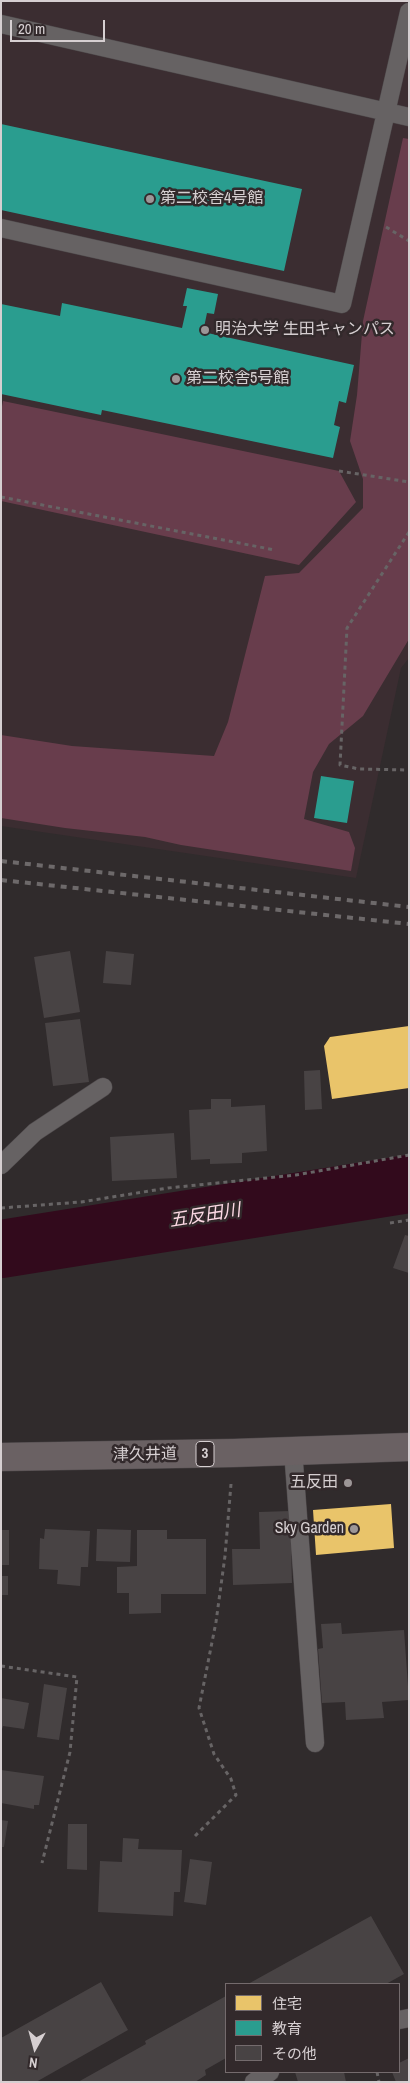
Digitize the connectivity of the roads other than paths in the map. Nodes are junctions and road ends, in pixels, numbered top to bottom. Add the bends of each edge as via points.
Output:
1 (409, 12) edge
2 (1, 24) edge
3 (388, 111) junction
4 (409, 117) edge
5 (1, 228) edge
6 (103, 1087) dead end
7 (1, 1165) edge
8 (409, 1447) edge
9 (293, 1450) junction
10 (1, 1457) edge
11 (315, 1743) dead end
12 (268, 2073) edge
13 (254, 2082) edge

1 - 3 lane
2 - 3 lane
3 - 4 lane
3 - 5 lane via 342,304
6 - 7 lane via 35,1132
8 - 9 main road, 津久井道 / 3
9 - 10 main road, 津久井道 / 3
9 - 11 lane
12 - 13 lane

